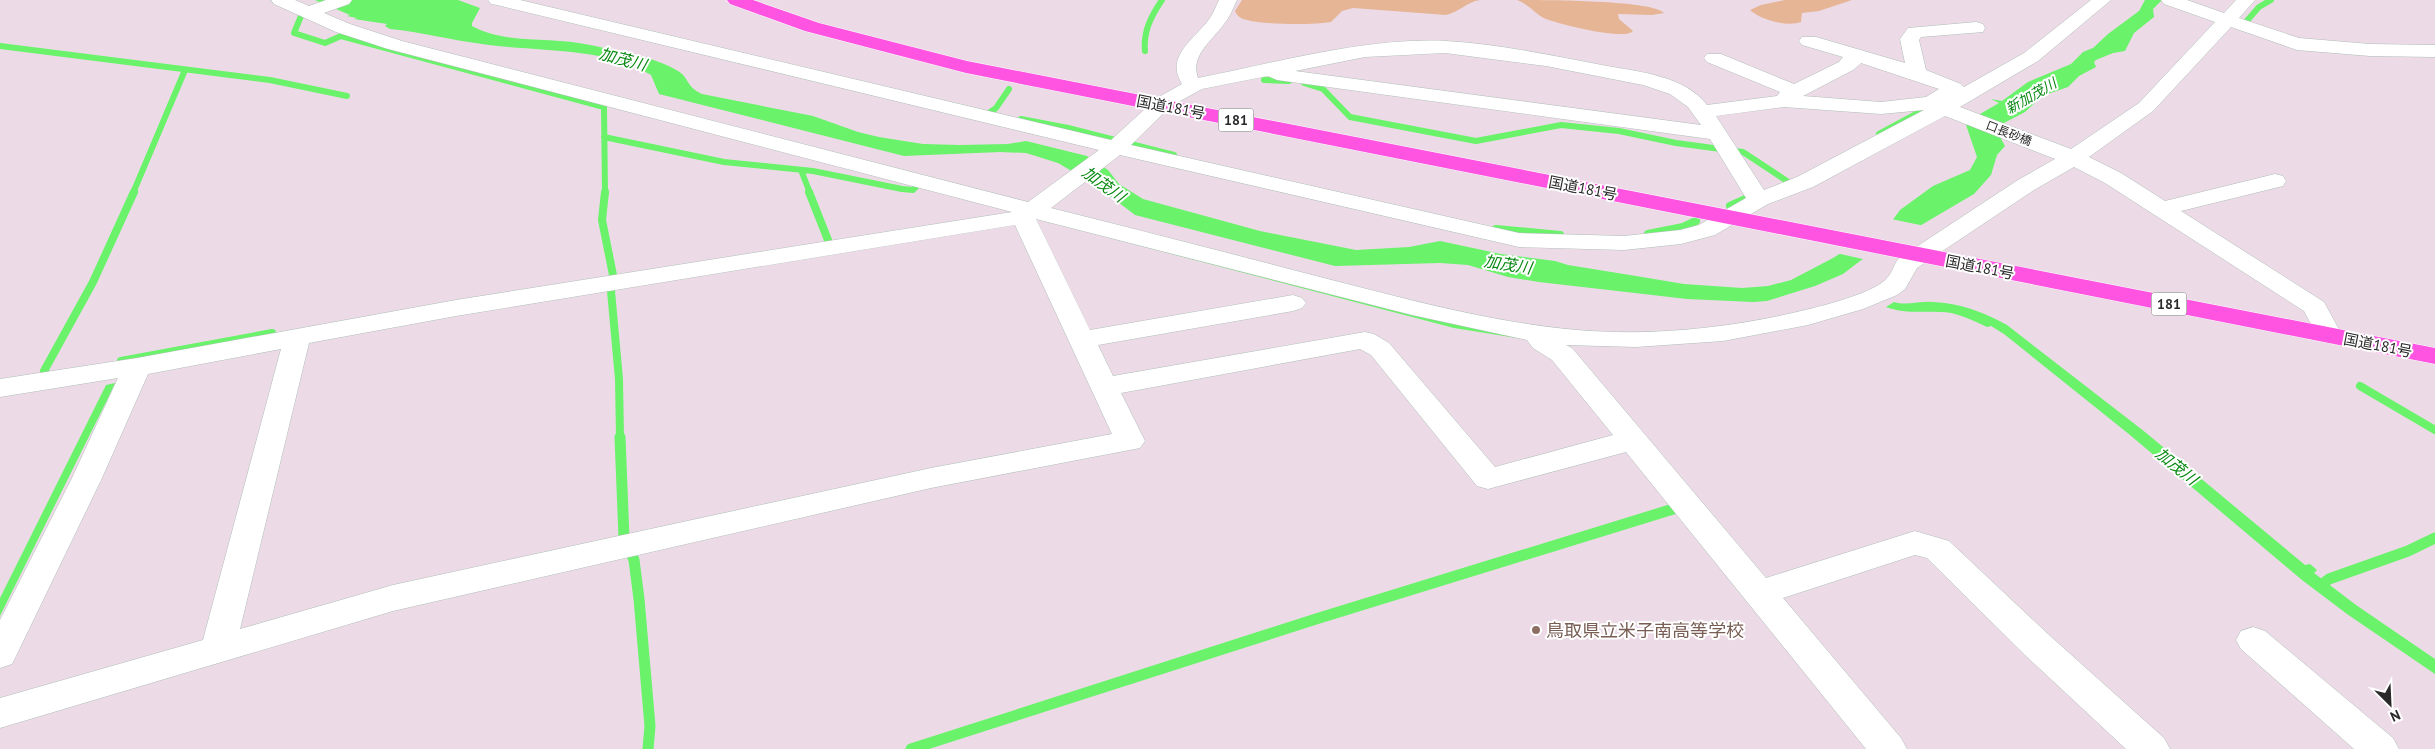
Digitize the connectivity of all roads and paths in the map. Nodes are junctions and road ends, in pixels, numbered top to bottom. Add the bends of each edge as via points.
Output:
1 (280, 0) edge
2 (343, 0) edge
3 (497, 0) edge
4 (736, 0) edge
5 (770, 0) edge
6 (1228, 0) edge
7 (2102, 0) edge
8 (2170, 0) edge
9 (2246, 0) edge
10 (314, 10) junction
11 (2221, 19) junction
12 (1976, 28) dead end
13 (1809, 41) dead end
14 (2435, 51) edge
15 (1854, 54) junction
16 (1714, 58) dead end
17 (1255, 72) junction
18 (1917, 73) junction
19 (1192, 85) junction
20 (1790, 96) junction
21 (1167, 100) junction
22 (1943, 107) junction
23 (1702, 112) junction
24 (1718, 134) junction
25 (1114, 150) junction
26 (2068, 156) junction
27 (2275, 181) dead end
28 (1743, 208) junction
29 (2160, 209) junction
30 (1033, 210) junction
31 (1920, 249) junction
32 (1292, 303) dead end
33 (2326, 328) junction
34 (1536, 332) junction
35 (297, 338) junction
36 (1081, 340) junction
37 (2435, 342) edge
38 (2435, 356) edge
39 (137, 367) junction
40 (1104, 387) junction
41 (0, 388) edge
42 (1633, 440) junction
43 (1758, 592) junction
44 (2254, 640) dead end
45 (218, 650) junction
46 (0, 654) edge
47 (0, 713) edge
48 (1888, 749) edge
49 (2151, 749) edge
50 (2380, 749) edge

1 - 10 street
2 - 10 street
3 - 25 street
4 - 21 highway, 国道181号 / 181 via 812,27 966,67
5 - 21 highway, 国道181号 / 181 via 864,30
6 - 19 street via 1217,22 1187,56 1184,67
7 - 22 street via 2031,57
8 - 11 street
9 - 11 street
10 - 30 street via 314,17 395,45
11 - 14 street via 2308,46
11 - 26 street via 2146,107
12 - 18 street via 1915,32 1909,39
13 - 15 street
15 - 18 street
15 - 20 street via 1846,66
16 - 20 street
17 - 19 street
17 - 23 street via 1365,51 1462,48 1648,80 1677,90
17 - 24 street
18 - 22 street via 1954,88
19 - 21 street
20 - 22 street via 1881,108
20 - 23 street
21 - 25 street
21 - 28 highway, 国道181号 / 181
22 - 26 street, 口長砂橋
22 - 28 street via 1805,182
23 - 24 street
24 - 28 street via 1752,192
25 - 28 street via 1519,240 1624,243 1682,237 1707,230
25 - 30 street
26 - 29 street, 口長砂橋 via 2113,178
26 - 31 street
27 - 29 street
28 - 31 highway, 国道181号 / 181
29 - 33 street, 口長砂橋 via 2316,307
30 - 34 street via 1444,315
30 - 35 street
30 - 36 street
31 - 33 highway, 国道181号 / 181
31 - 34 street via 1896,284 1834,311 1780,324 1723,334 1649,338 1578,338
32 - 36 street
33 - 37 highway, 国道181号 / 181
33 - 38 highway, 国道181号 / 181
34 - 42 street via 1542,342 1562,354
35 - 39 street
35 - 45 street
36 - 40 street
39 - 41 street
39 - 46 street via 87,478
40 - 42 street via 1365,340 1380,349 1488,478
40 - 45 street via 1130,441 931,478 393,598
42 - 43 street
43 - 48 street
43 - 49 street via 1915,543 1932,546
44 - 50 street
45 - 47 street

